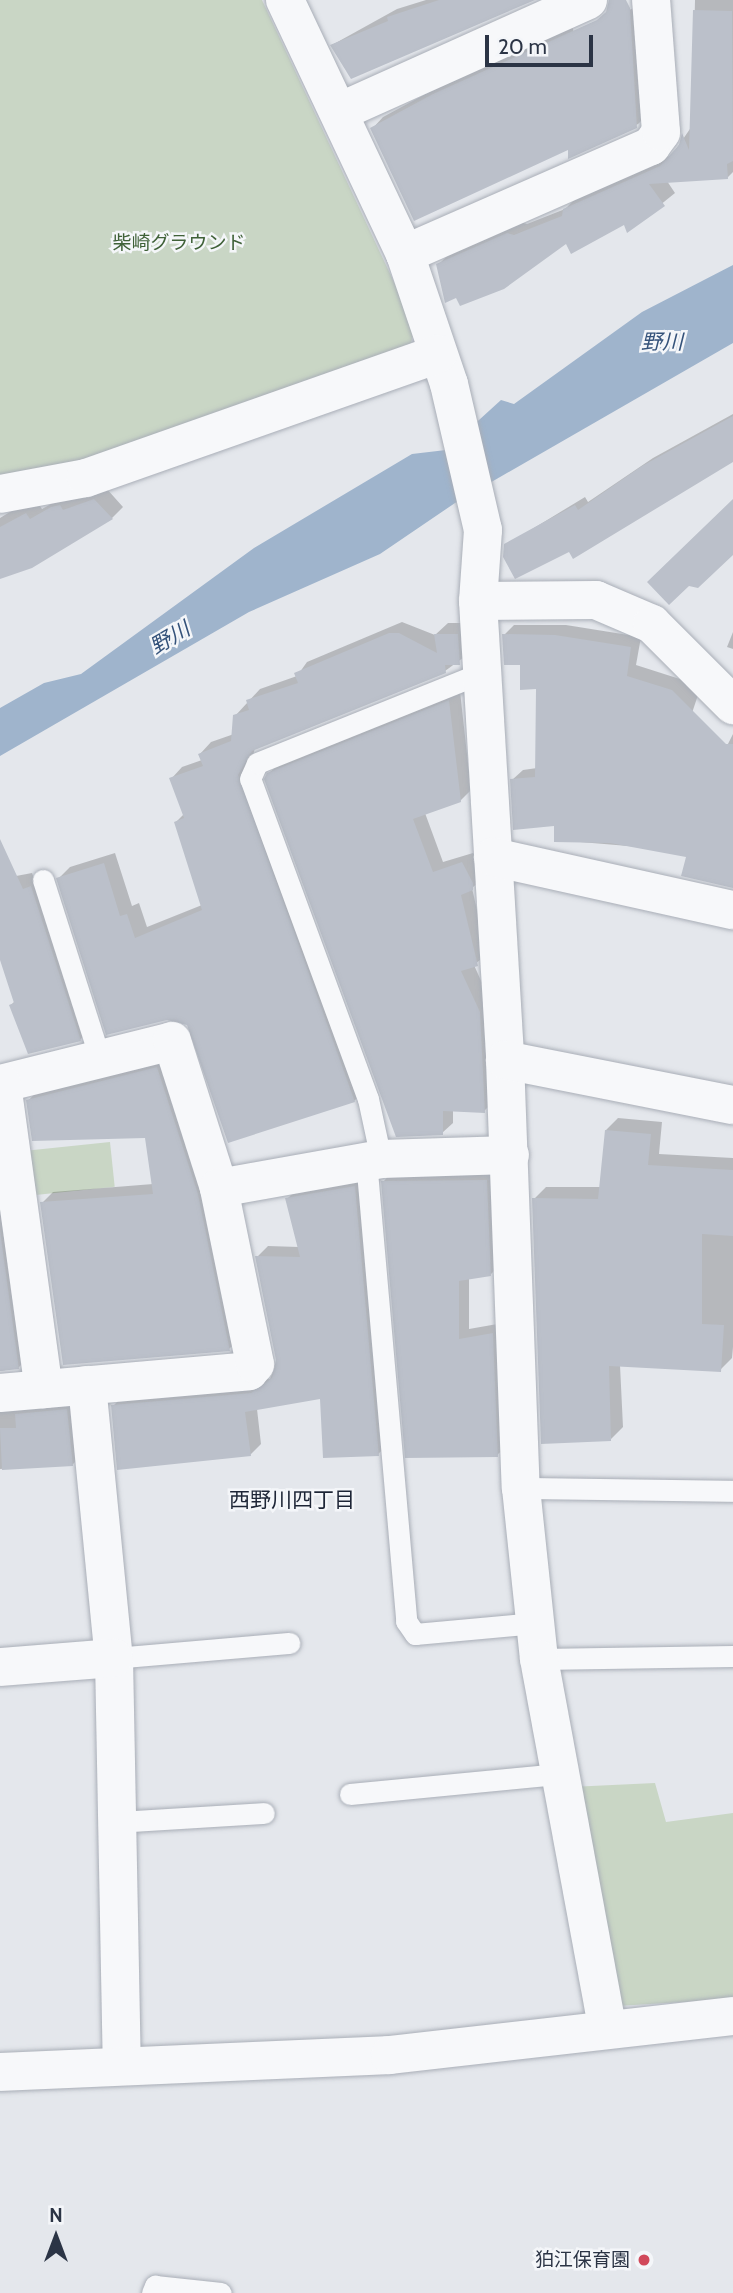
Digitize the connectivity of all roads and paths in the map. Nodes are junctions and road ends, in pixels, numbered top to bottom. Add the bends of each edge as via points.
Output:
1 (285, 0) edge
2 (587, 0) edge
3 (651, 0) edge
4 (339, 112) junction
5 (405, 254) junction
6 (443, 369) junction
7 (0, 494) edge
8 (478, 601) junction
9 (481, 673) junction
10 (733, 705) edge
11 (493, 857) junction
12 (43, 880) dead end
13 (733, 910) edge
14 (100, 1059) junction
15 (505, 1060) junction
16 (1, 1084) edge
17 (733, 1105) edge
18 (510, 1155) junction
19 (373, 1160) junction
20 (219, 1188) junction
21 (87, 1385) junction
22 (44, 1389) junction
23 (0, 1393) edge
24 (521, 1488) junction
25 (733, 1491) edge
26 (537, 1641) junction
27 (289, 1643) dead end
28 (733, 1656) edge
29 (114, 1658) junction
30 (0, 1667) edge
31 (559, 1774) junction
32 (350, 1794) dead end
33 (264, 1813) dead end
34 (117, 1822) junction
35 (733, 2016) edge
36 (607, 2027) junction
37 (122, 2064) junction
38 (0, 2072) edge
39 (152, 2293) edge
40 (221, 2293) edge

1 - 4 street
2 - 4 street
3 - 5 street via 661,132 651,146
4 - 5 street
5 - 6 street
6 - 7 street via 86,478
6 - 8 street via 483,530
8 - 9 street
8 - 10 street via 596,600 652,624
9 - 11 street
9 - 19 lane via 257,763 250,779 369,1099
11 - 13 street
11 - 15 street
12 - 14 lane
14 - 16 street
14 - 20 street via 172,1041
15 - 17 street
15 - 18 street
16 - 22 street
18 - 19 street
18 - 24 street
19 - 20 street
19 - 26 lane via 406,1621 415,1634
20 - 21 street via 255,1364 249,1371
21 - 22 street
21 - 29 street
22 - 23 street
24 - 25 lane
24 - 26 street
26 - 28 lane
26 - 31 street
27 - 29 lane
29 - 30 street
29 - 34 street
31 - 32 lane
31 - 36 street
33 - 34 lane
34 - 37 street
35 - 36 street
36 - 37 street via 390,2055
37 - 38 street
39 - 40 lane via 155,2286

